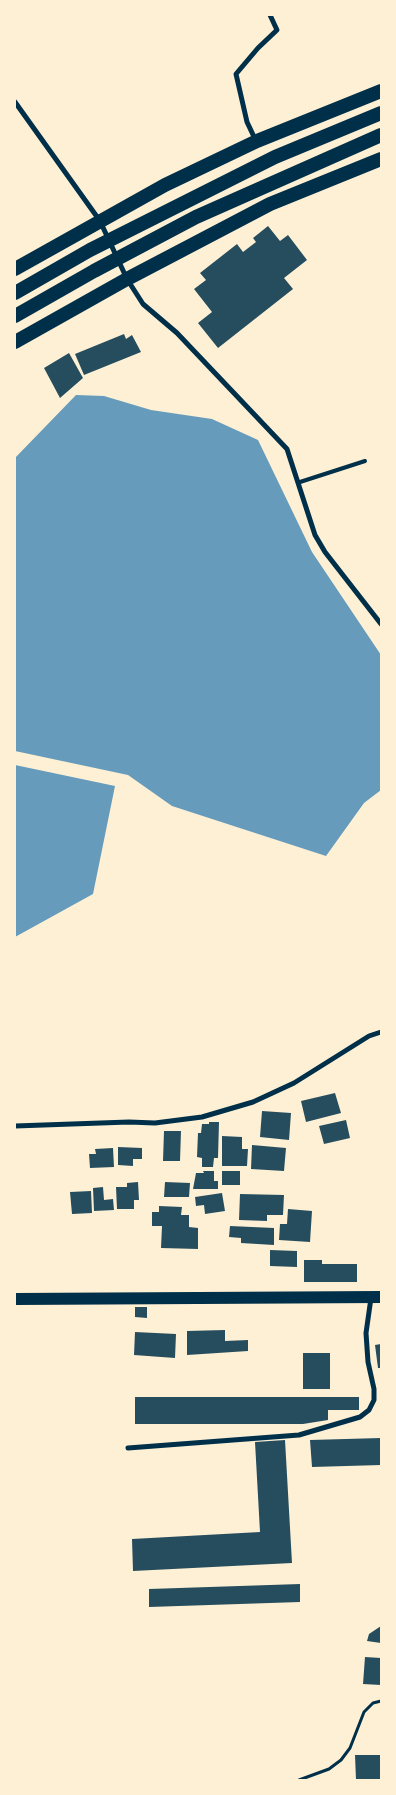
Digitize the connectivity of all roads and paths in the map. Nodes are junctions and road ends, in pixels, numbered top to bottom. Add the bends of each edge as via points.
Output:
1 (270, 15) edge
2 (381, 91) edge
3 (15, 102) edge
4 (381, 113) edge
5 (381, 135) edge
6 (257, 141) junction
7 (381, 159) edge
8 (100, 221) junction
9 (15, 269) edge
10 (127, 278) junction
11 (15, 293) edge
12 (15, 316) edge
13 (15, 342) edge
14 (365, 461) dead end
15 (300, 482) junction
16 (381, 624) edge
17 (381, 1032) edge
18 (15, 1126) edge
19 (376, 1297) edge
20 (15, 1299) edge
21 (128, 1448) dead end
22 (381, 1701) edge
23 (299, 1780) edge

1 - 6 street via 277,30 236,74 247,122
2 - 6 highway
3 - 8 street
4 - 11 highway via 267,162 90,250
5 - 12 highway via 196,217
6 - 8 highway via 165,185
7 - 10 highway via 270,204
8 - 9 highway
8 - 10 street
10 - 13 highway
10 - 15 street via 143,304 177,333 287,449
14 - 15 lane
15 - 16 street via 315,535
17 - 18 street via 369,1036 294,1083 253,1102 202,1117 154,1123
19 - 20 main road
19 - 21 street via 366,1333 374,1400 360,1417 299,1435
22 - 23 path via 373,1703 364,1712 350,1748 341,1760 329,1769

